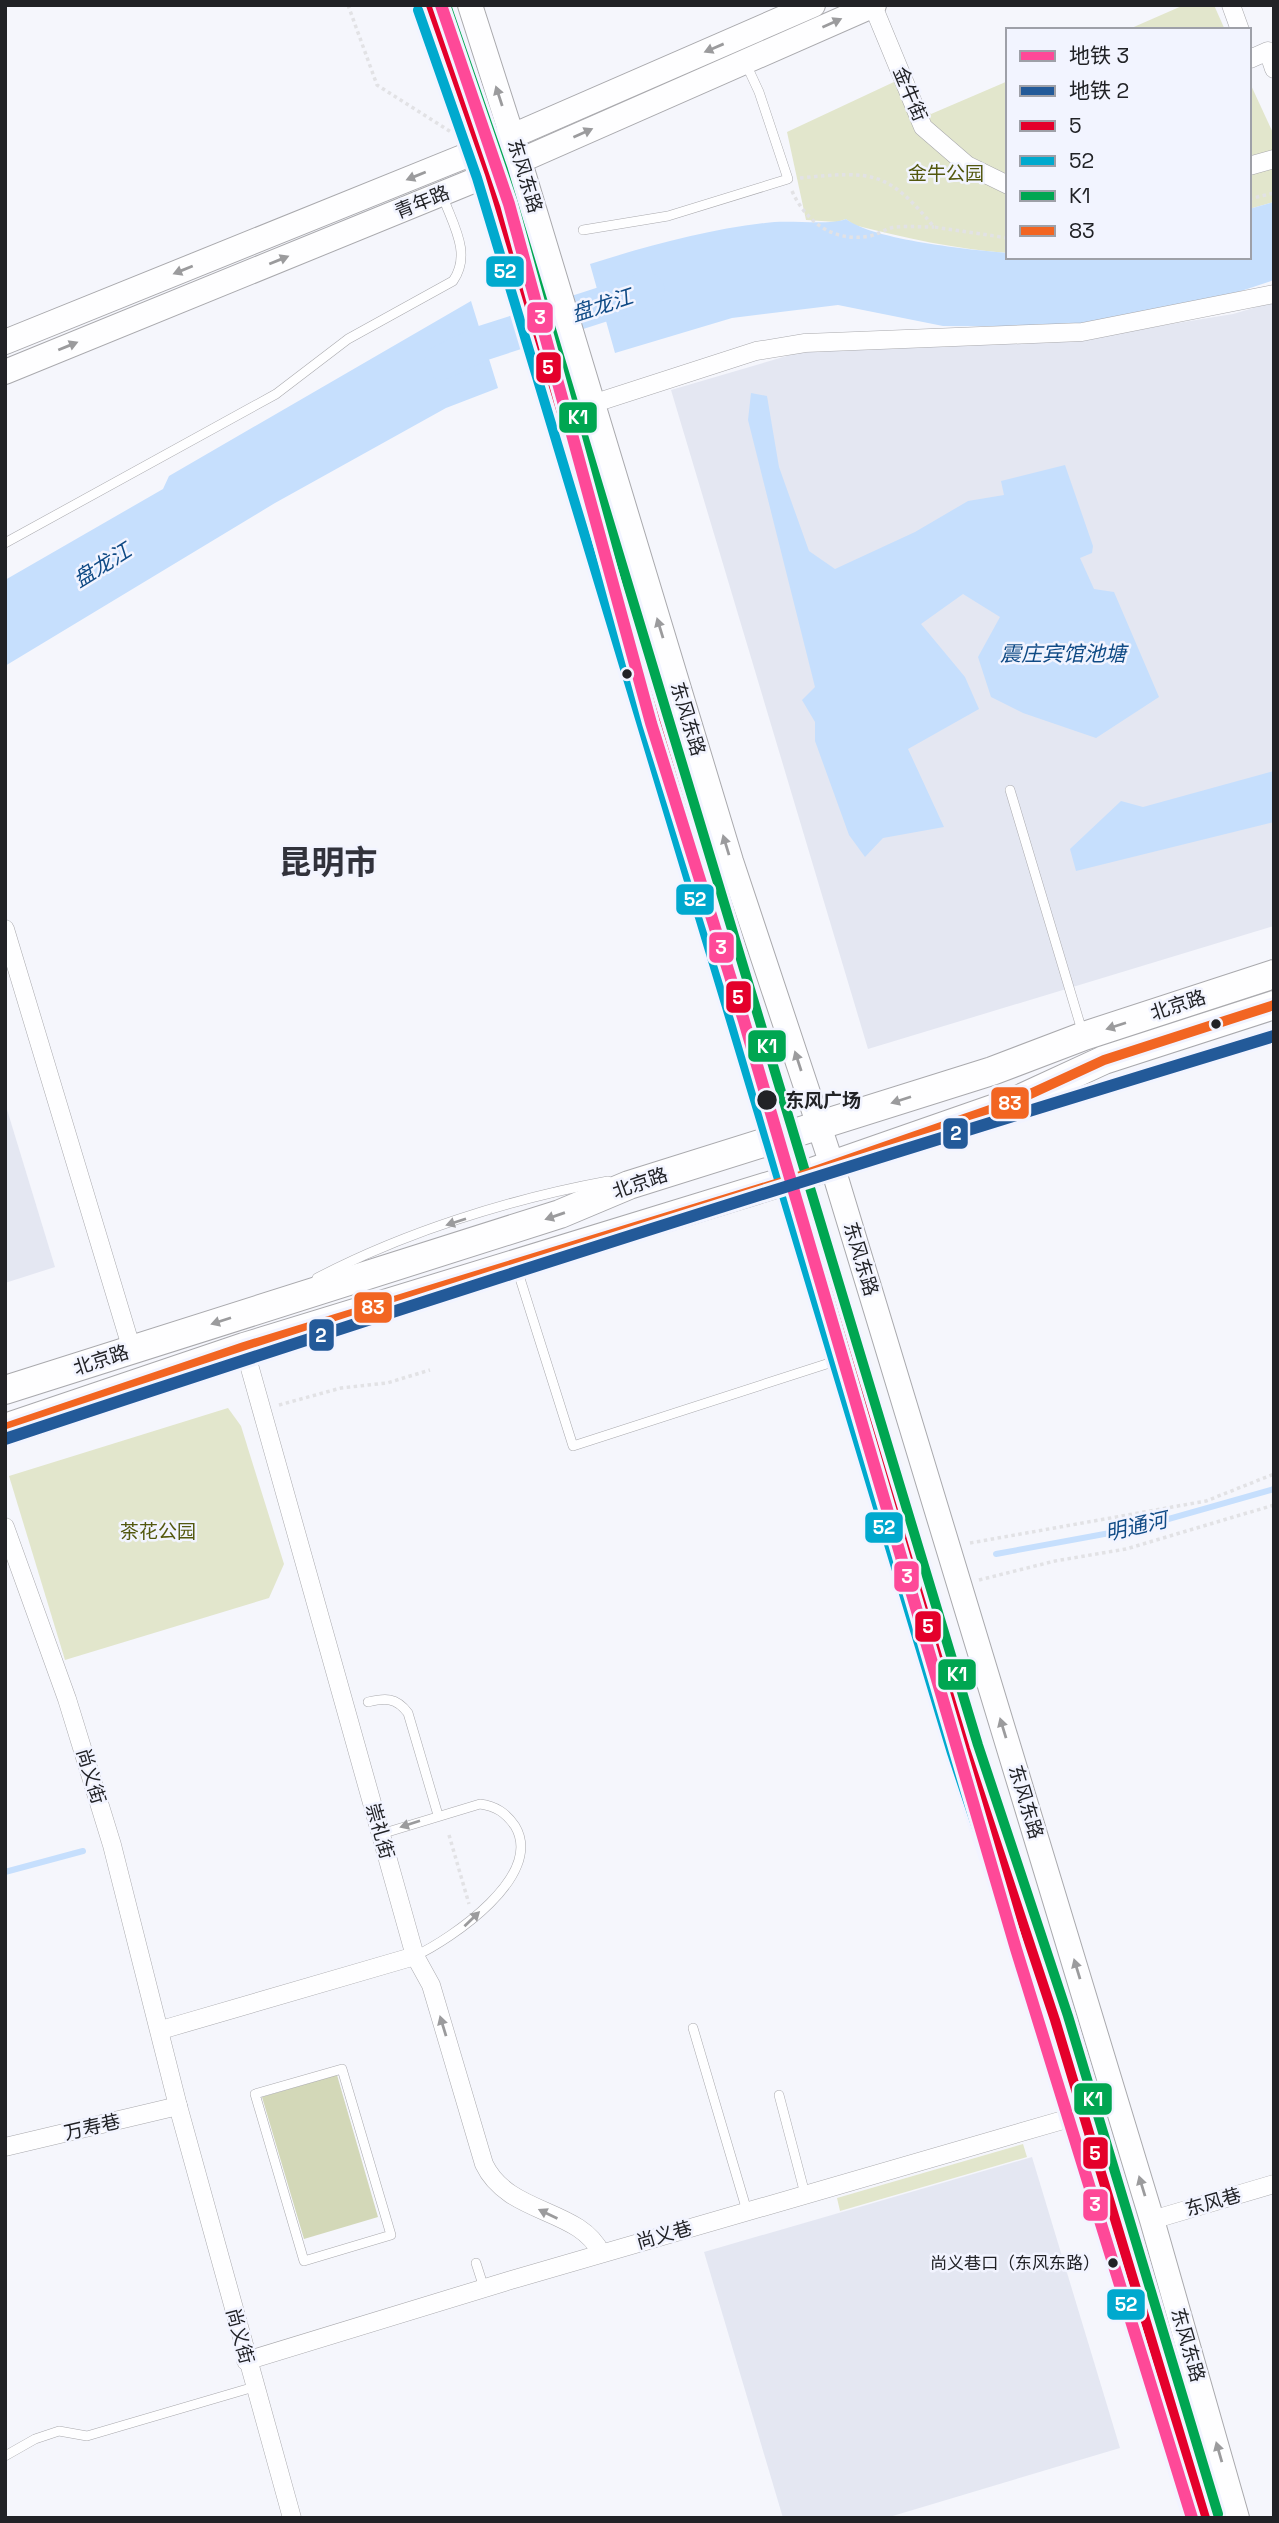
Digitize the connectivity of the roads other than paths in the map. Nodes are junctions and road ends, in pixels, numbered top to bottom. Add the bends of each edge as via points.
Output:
1 (431, 5) edge
2 (470, 5) edge
3 (813, 5) edge
4 (874, 5) edge
5 (1231, 5) edge
6 (1239, 28) edge
7 (1251, 59) edge
8 (745, 62) junction
9 (1274, 69) edge
10 (513, 136) junction
11 (480, 150) junction
12 (1274, 159) edge
13 (520, 161) junction
14 (1251, 165) edge
15 (490, 174) junction
16 (1006, 184) edge
17 (442, 193) junction
18 (583, 230) dead end
19 (1274, 294) edge
20 (5, 342) edge
21 (5, 372) edge
22 (592, 404) junction
23 (5, 544) edge
24 (1010, 790) dead end
25 (5, 929) edge
26 (1274, 974) edge
27 (1274, 1005) edge
28 (1084, 1036) junction
29 (819, 1126) junction
30 (781, 1139) junction
31 (832, 1164) junction
32 (795, 1178) junction
33 (515, 1264) junction
34 (244, 1347) junction
35 (132, 1350) junction
36 (848, 1357) junction
37 (5, 1390) edge
38 (5, 1428) edge
39 (5, 1527) edge
40 (368, 1702) dead end
41 (438, 1815) junction
42 (381, 1834) junction
43 (415, 1956) junction
44 (693, 2028) dead end
45 (160, 2030) junction
46 (342, 2069) joint
47 (779, 2095) dead end
48 (178, 2106) junction
49 (1084, 2114) junction
50 (5, 2147) edge
51 (1274, 2184) edge
52 (805, 2194) junction
53 (747, 2211) junction
54 (1152, 2220) junction
55 (601, 2253) junction
56 (476, 2263) dead end
57 (484, 2288) junction
58 (246, 2361) junction
59 (254, 2387) junction
60 (5, 2456) edge
61 (292, 2518) edge
62 (1205, 2518) edge
63 (1237, 2518) edge

1 - 11 main road, 东风东路
10 -> 2 main road, 东风东路
3 -> 10 main road, 青年路
8 -> 4 main road, 青年路
4 - 16 street, 金牛街 via 923,127 967,165
5 - 6 street
7 - 9 street via 1268,51
13 -> 8 main road, 青年路
8 - 18 lane via 760,92 788,179 668,216
10 - 11 main road, 青年路
10 - 13 main road, 东风东路
11 - 15 main road, 东风东路
11 -> 20 main road, 青年路
12 - 14 street
13 - 15 main road, 青年路
13 - 22 main road, 东风东路
15 - 17 main road, 青年路
15 - 30 main road, 东风东路
21 -> 17 main road, 青年路
17 - 23 lane via 464,255 453,281 348,339 276,394
19 - 22 street via 1082,332 806,343 756,351
29 -> 22 main road, 东风东路 via 731,860
24 - 28 lane
25 - 35 street
26 -> 28 main road, 北京路
27 - 31 main road, 北京路 via 1104,1060 1013,1102
28 -> 29 main road, 北京路 via 992,1071
29 - 30 main road, 北京路
29 - 31 main road, 东风东路
30 - 32 main road, 东风东路
30 -> 35 main road, 北京路
31 - 32 main road, 北京路
54 -> 31 main road, 东风东路
32 - 33 main road, 北京路
32 - 36 main road, 东风东路
33 - 34 main road, 北京路
33 - 36 lane via 573,1446
34 - 38 main road, 北京路
34 - 42 street, 崇礼街
35 - 37 main road, 北京路
36 - 49 main road, 东风东路 via 965,1749
39 - 45 street, 尚义街 via 67,1699 108,1832
40 - 41 lane via 390,1699 408,1713
41 -> 42 lane
43 -> 41 lane via 451,1938 496,1896 512,1876 520,1848 516,1828 507,1815 490,1805 471,1805
42 - 43 street, 崇礼街
43 - 45 street
55 -> 43 street, 崇礼街 via 584,2232 513,2197 491,2178 431,1985
44 - 53 lane
45 - 48 street, 尚义街
46 - 46 lane via 391,2235 304,2261 255,2094
47 - 52 lane
48 - 50 street, 万寿巷
48 - 58 street, 尚义街
49 - 52 street, 尚义巷
49 - 62 main road, 东风东路
51 - 54 street, 东风巷
52 - 53 street, 尚义巷
53 - 55 street, 尚义巷
63 -> 54 main road, 东风东路
55 - 57 street, 尚义巷
56 - 57 lane
57 - 58 street, 尚义巷
58 - 59 street, 尚义街
59 - 60 lane via 87,2436 59,2431
59 - 61 street, 尚义街

